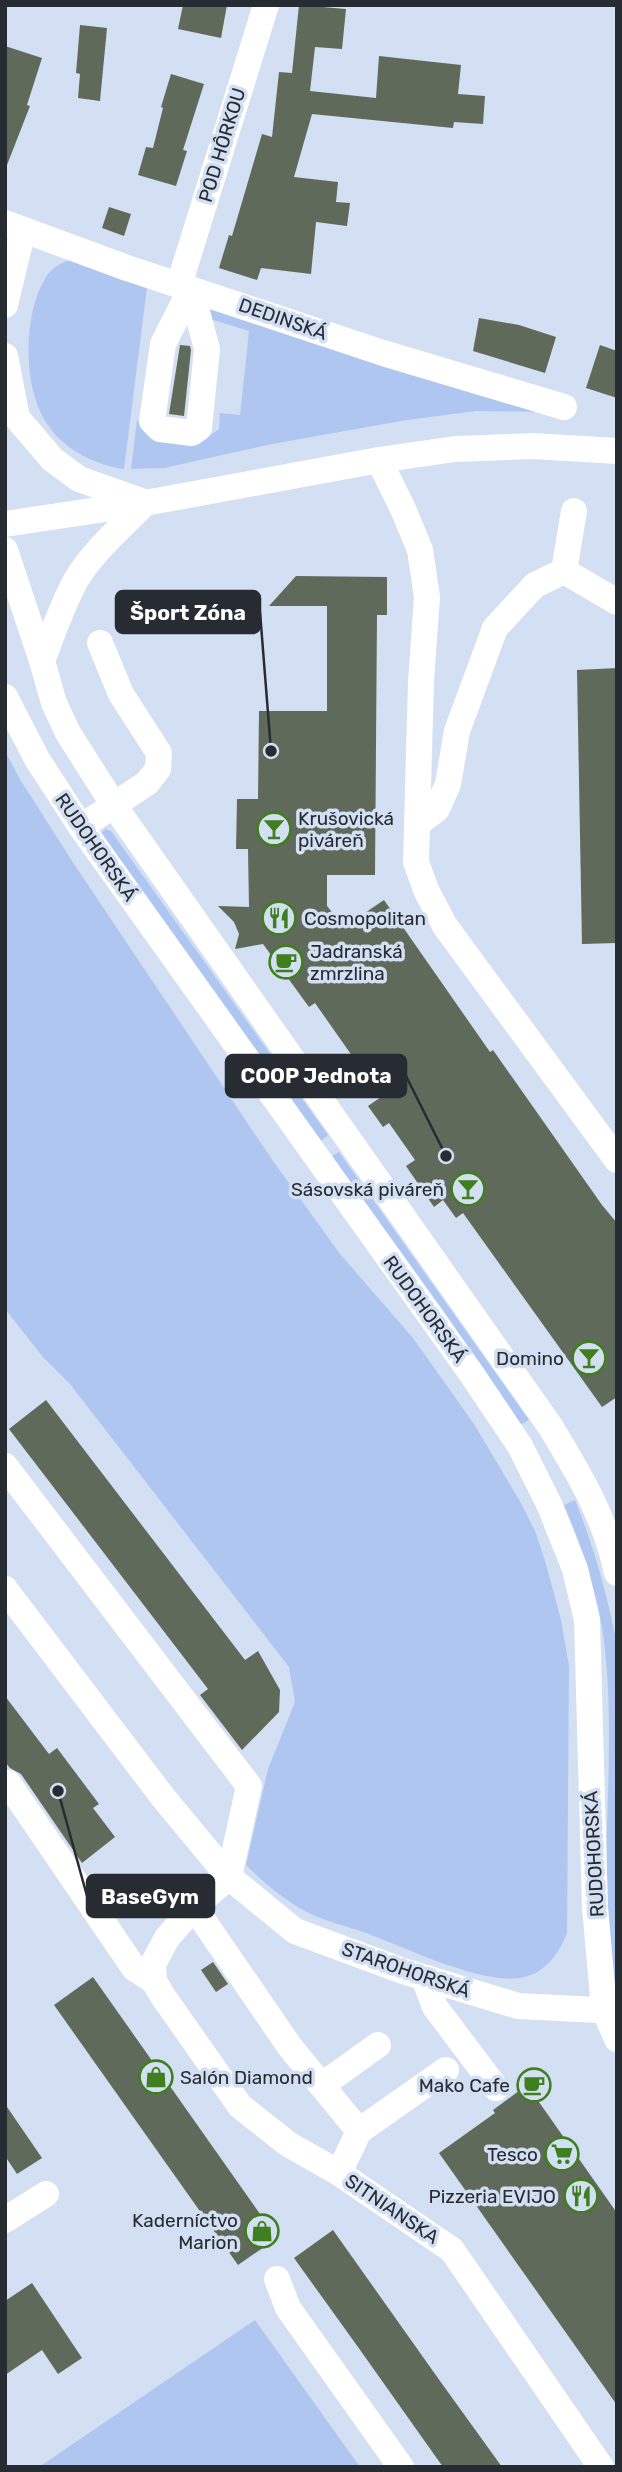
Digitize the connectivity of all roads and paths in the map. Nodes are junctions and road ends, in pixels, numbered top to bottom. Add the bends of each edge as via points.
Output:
1 (266, 5) edge
2 (14, 226) edge
3 (185, 287) junction
4 (5, 305) edge
5 (5, 356) edge
6 (564, 407) dead end
7 (617, 451) edge
8 (379, 460) junction
9 (145, 503) junction
10 (574, 511) dead end
11 (5, 524) edge
12 (5, 550) edge
13 (564, 571) junction
14 (617, 602) edge
15 (100, 643) dead end
16 (42, 660) junction
17 (5, 697) edge
18 (115, 807) junction
19 (417, 824) junction
20 (81, 827) junction
21 (617, 1160) edge
22 (5, 1466) edge
23 (617, 1573) edge
24 (5, 1589) edge
25 (8, 1783) dead end
26 (229, 1877) junction
27 (194, 1907) junction
28 (424, 1978) junction
29 (155, 1982) junction
30 (610, 2010) edge
31 (617, 2039) edge
32 (378, 2045) dead end
33 (446, 2070) dead end
34 (322, 2085) junction
35 (496, 2088) dead end
36 (359, 2131) junction
37 (339, 2173) junction
38 (46, 2194) dead end
39 (5, 2220) edge
40 (276, 2279) dead end
41 (401, 2467) edge
42 (601, 2467) edge

1 - 3 street, POD HÔRKOU
2 - 3 street, DEDINSKÁ
2 - 4 street
3 - 3 street, POD HÔRKOU via 163,344 152,421 160,429 191,433 199,428 207,349
3 - 6 street, DEDINSKÁ
5 - 9 street via 17,418 52,459 79,479
7 - 8 street via 533,446 455,449
8 - 9 street
8 - 19 street via 419,550 426,597
9 - 11 street
9 - 16 street via 78,577
10 - 13 street
12 - 16 street, RUDOHORSKÁ
13 - 14 street
13 - 19 street via 535,585 495,628 457,732 448,784 436,809
15 - 18 street via 121,694 159,752 158,769 147,783
16 - 18 street, RUDOHORSKÁ via 68,733
17 - 20 street, RUDOHORSKÁ via 37,759
18 - 20 street
18 - 23 street, RUDOHORSKÁ via 550,1426 590,1493
19 - 21 street via 416,862 445,926
20 - 30 street, RUDOHORSKÁ via 478,1384 520,1446 550,1504 575,1569 587,1620 595,1907
22 - 26 street via 249,1786
24 - 26 street, STAROHORSKÁ
25 - 29 street via 134,1968
26 - 27 street
26 - 28 street, STAROHORSKÁ via 295,1931
27 - 29 street via 167,1938 153,1964
27 - 34 street via 290,2047
28 - 30 street, STAROHORSKÁ via 518,2006
28 - 35 street via 435,2007
29 - 37 street, SITNIANSKA via 240,2106 288,2144
30 - 31 street, RUDOHORSKÁ
32 - 34 street
33 - 36 street
34 - 36 street
36 - 37 street
37 - 42 street, SITNIANSKA via 452,2250
38 - 39 street
40 - 41 street via 288,2308

